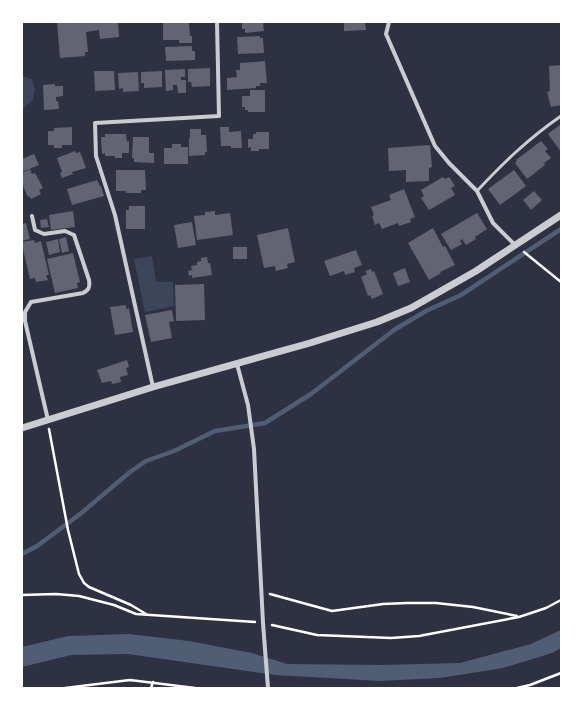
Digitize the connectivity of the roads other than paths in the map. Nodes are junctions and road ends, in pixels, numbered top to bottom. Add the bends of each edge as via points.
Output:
1 (217, 22) edge
2 (388, 22) edge
3 (561, 116) edge
4 (477, 191) junction
5 (561, 215) edge
6 (32, 216) dead end
7 (515, 245) junction
8 (24, 321) edge
9 (237, 364) junction
10 (153, 387) junction
11 (48, 421) junction
12 (22, 428) edge
13 (268, 688) edge

1 - 10 street via 219,116 95,123 96,156 115,215
2 - 4 street via 386,34 435,146 448,163
3 - 4 lane via 508,158
4 - 7 street via 493,223
5 - 7 street
6 - 8 street via 35,230 44,234 65,231 74,235 90,287 83,293 31,302 25,312
7 - 9 street via 476,271 411,308 377,322
8 - 11 street
9 - 10 street
9 - 13 street via 248,405 254,449
10 - 11 street
11 - 12 street

